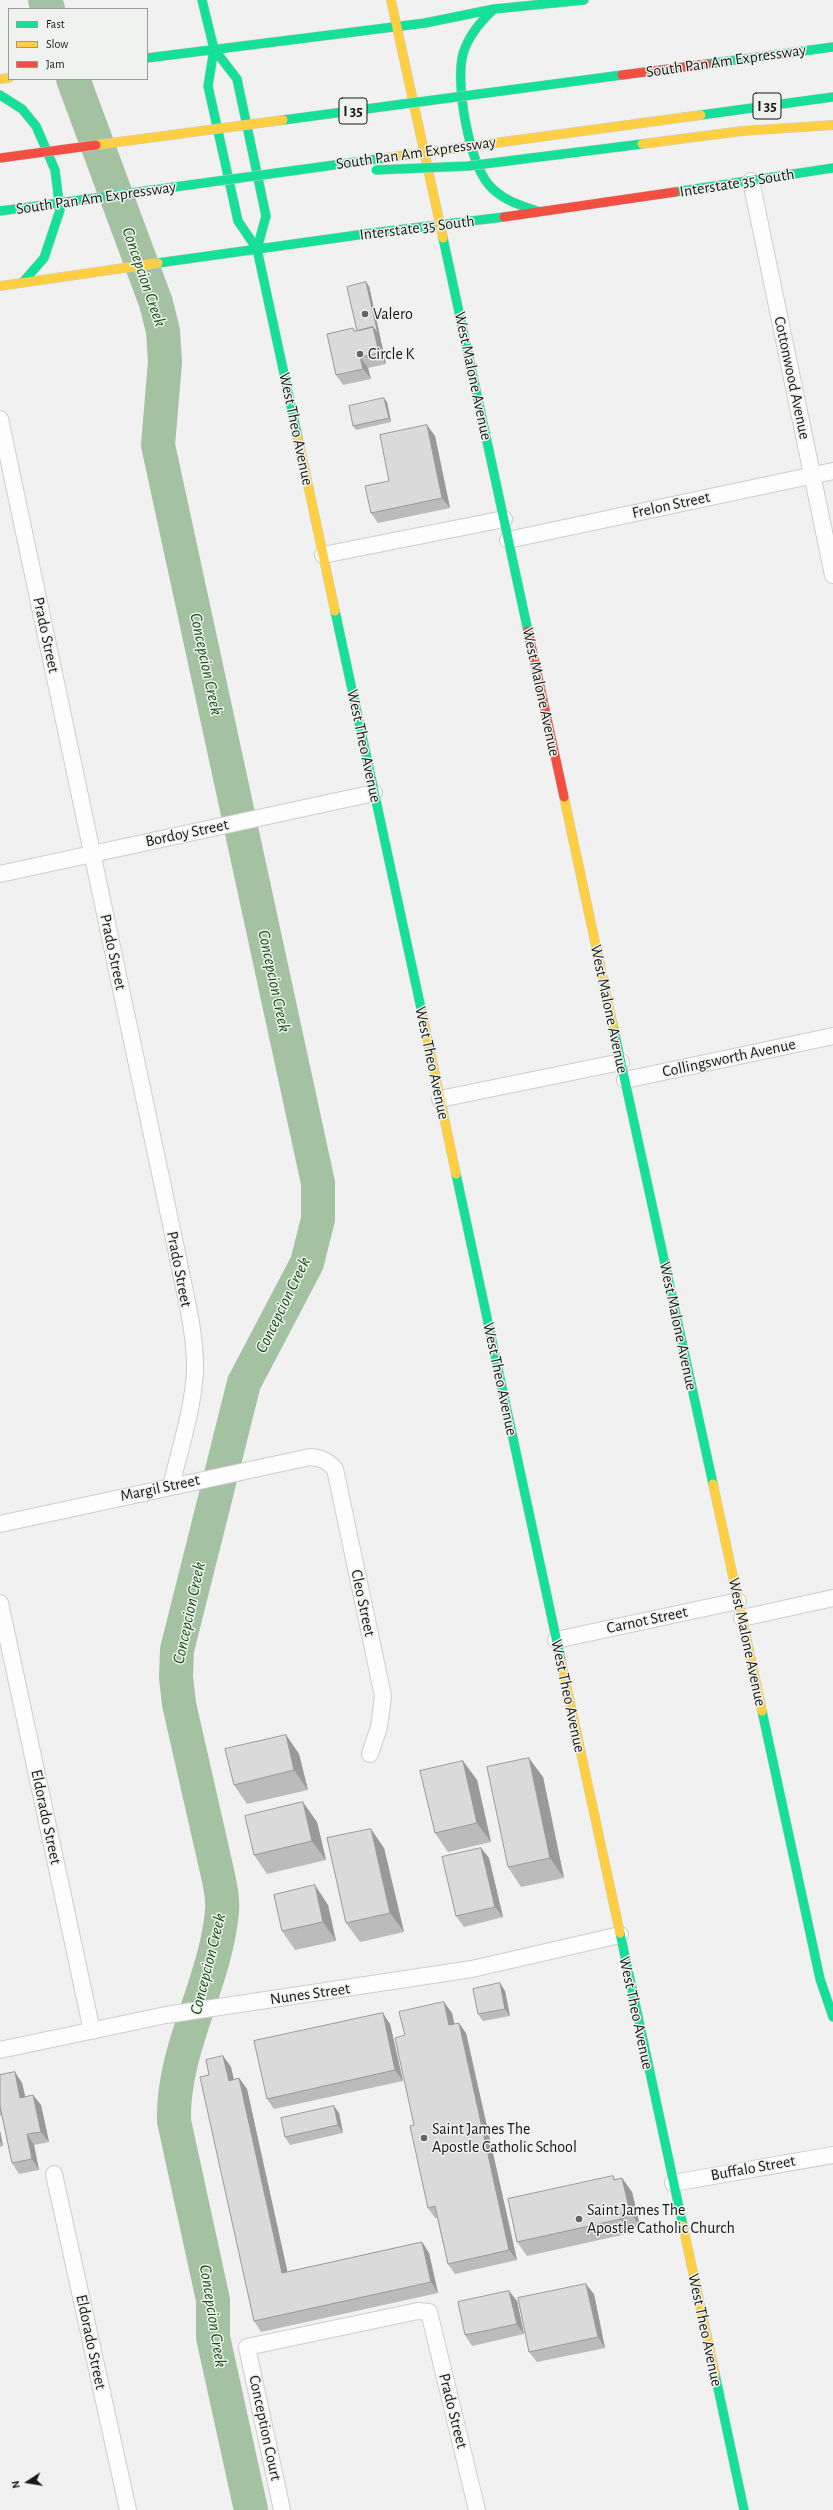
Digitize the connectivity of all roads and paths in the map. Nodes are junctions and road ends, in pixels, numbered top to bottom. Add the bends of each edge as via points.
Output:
1 (202, 0) edge
2 (391, 0) edge
3 (584, 0) edge
4 (494, 9) junction
5 (397, 27) junction
6 (833, 47) edge
7 (214, 49) junction
8 (148, 58) edge
9 (0, 95) edge
10 (833, 97) edge
11 (833, 125) edge
12 (0, 158) edge
13 (833, 168) edge
14 (271, 175) junction
15 (751, 181) junction
16 (0, 211) edge
17 (541, 213) junction
18 (440, 225) junction
19 (257, 249) junction
20 (23, 282) junction
21 (0, 286) edge
22 (0, 299) edge
23 (0, 419) edge
24 (833, 471) edge
25 (812, 475) junction
26 (504, 518) junction
27 (508, 540) junction
28 (323, 555) junction
29 (833, 575) edge
30 (374, 793) junction
31 (92, 854) junction
32 (0, 874) edge
33 (833, 1036) edge
34 (621, 1062) junction
35 (625, 1080) junction
36 (440, 1099) junction
37 (322, 1458) joint
38 (171, 1486) junction
39 (0, 1524) edge
40 (833, 1598) edge
41 (738, 1601) junction
42 (0, 1603) edge
43 (742, 1618) junction
44 (556, 1640) junction
45 (370, 1754) dead end
46 (620, 1935) junction
47 (833, 2016) edge
48 (92, 2031) junction
49 (0, 2050) edge
50 (833, 2155) edge
51 (54, 2174) dead end
52 (673, 2183) junction
53 (429, 2312) joint
54 (128, 2510) edge
55 (282, 2510) edge
56 (477, 2510) edge
57 (744, 2510) edge

1 - 7 main road, West Theo Avenue
2 - 5 main road, West Malone Avenue
3 - 4 main road
4 - 5 main road
4 - 17 main road via 482,20 469,39 462,59 460,82 476,155 483,176 495,191 508,201
5 - 7 main road
5 - 18 main road, West Malone Avenue
6 - 12 main road, South Pan Am Expressway / I 35, bridge
7 - 8 main road
7 - 19 main road, West Theo Avenue via 208,86 238,221
7 - 19 main road, West Theo Avenue via 237,79 266,216
9 - 20 main road via 22,109 36,126 55,170 60,203 44,258
10 - 14 main road, South Pan Am Expressway / I 35, bridge via 398,154
11 - 14 main road, bridge via 742,131 468,166
13 - 15 main road, Interstate 35 South
14 - 16 main road, South Pan Am Expressway / I 35, bridge
15 - 17 main road, Interstate 35 South
15 - 25 street, Cottonwood Avenue
17 - 18 main road, Interstate 35 South
18 - 19 main road, Interstate 35 South
18 - 26 main road, West Malone Avenue
19 - 20 main road, Interstate 35 South
19 - 28 main road, West Theo Avenue
20 - 21 main road, Interstate 35 South
20 - 22 street
23 - 31 street, Prado Street
24 - 25 street, Frelon Street
25 - 27 street, Frelon Street
25 - 29 street, Cottonwood Avenue
26 - 27 main road, West Malone Avenue
26 - 28 street
27 - 34 main road, West Malone Avenue
28 - 30 main road, West Theo Avenue
30 - 31 street, Bordoy Street
30 - 36 main road, West Theo Avenue
31 - 32 street, Bordoy Street
31 - 38 street, Prado Street via 177,1253 192,1336 195,1371 192,1397
33 - 35 street, Collingsworth Avenue
34 - 35 main road, West Malone Avenue
34 - 36 street
35 - 41 main road, West Malone Avenue
36 - 44 main road, West Theo Avenue
37 - 38 street, Margil Street via 310,1457
37 - 45 street, Cleo Street via 335,1469 383,1696 379,1727
38 - 39 street, Margil Street
40 - 43 street
41 - 43 main road, West Malone Avenue
41 - 44 street, Carnot Street
42 - 48 street, Eldorado Street
43 - 47 main road, West Malone Avenue via 820,1979
44 - 46 main road, West Theo Avenue
46 - 48 street, Nunes Street via 472,1969 166,2015
46 - 52 main road, West Theo Avenue
48 - 49 street, Nunes Street
50 - 52 street, Buffalo Street
51 - 54 street, Eldorado Street
52 - 57 main road, West Theo Avenue
53 - 55 street, Conception Court via 418,2311 247,2347
53 - 56 street, Prado Street

